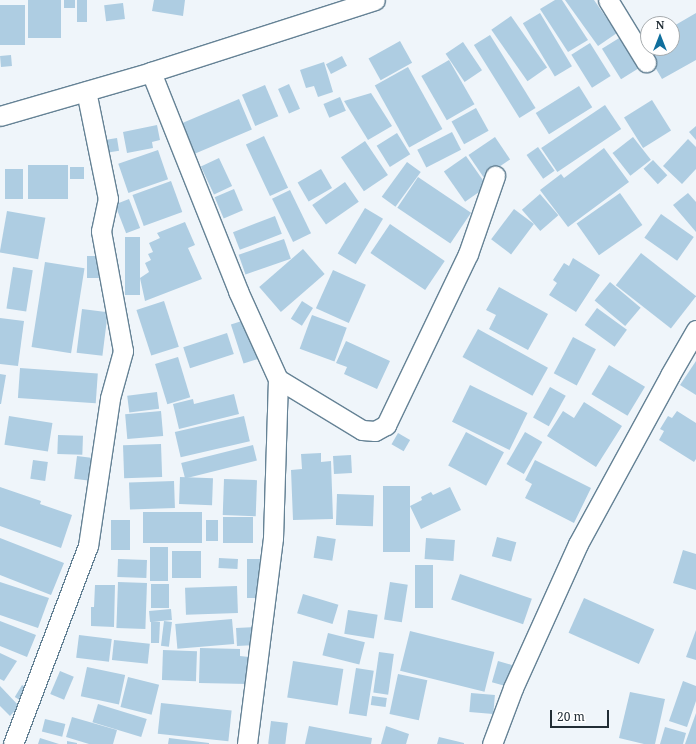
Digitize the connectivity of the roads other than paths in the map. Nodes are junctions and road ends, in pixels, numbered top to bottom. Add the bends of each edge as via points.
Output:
1 (375, 0) edge
2 (608, 0) edge
3 (646, 62) dead end
4 (151, 72) junction
5 (86, 91) junction
6 (0, 116) edge
7 (495, 176) dead end
8 (695, 334) edge
9 (278, 379) junction
10 (13, 744) edge
11 (247, 744) edge
12 (492, 744) edge

1 - 4 street
2 - 3 street
4 - 5 street
4 - 9 street via 238,291
5 - 6 street
5 - 10 street via 108,199 101,231 123,350 110,398 88,546
7 - 9 street via 468,254 386,425 375,431 362,430
8 - 12 street via 578,544 512,688
9 - 11 street via 273,538

